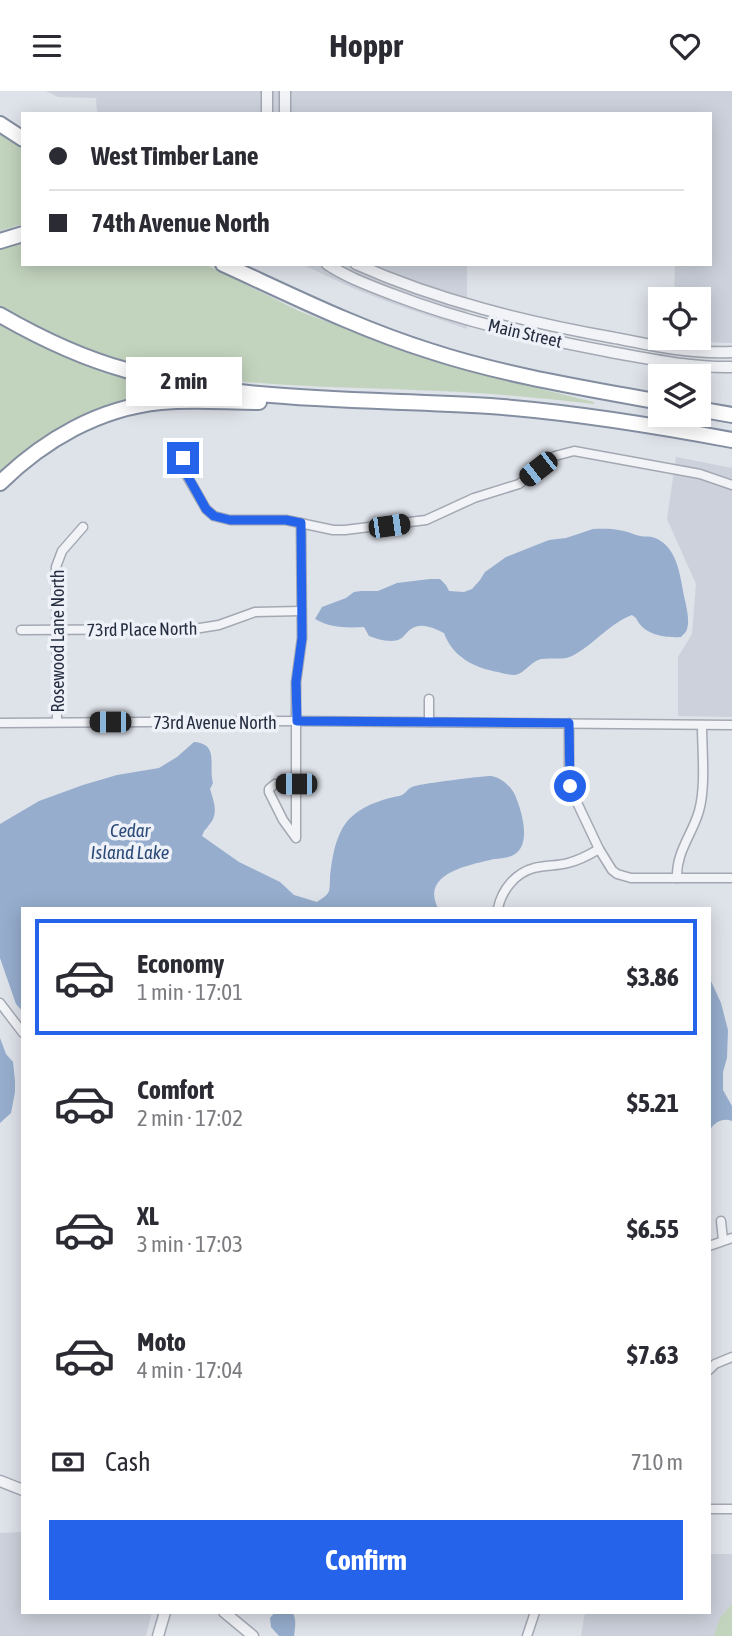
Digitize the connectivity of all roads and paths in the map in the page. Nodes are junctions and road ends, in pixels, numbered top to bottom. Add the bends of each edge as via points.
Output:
1 (267, 91) edge
2 (285, 91) edge
3 (267, 112) edge
4 (285, 112) edge
5 (0, 124) edge
6 (21, 138) edge
7 (21, 235) edge
8 (0, 241) edge
9 (227, 266) edge
10 (241, 266) edge
11 (331, 266) edge
12 (361, 266) edge
13 (320, 308) junction
14 (0, 315) edge
15 (732, 352) edge
16 (732, 367) edge
17 (648, 400) edge
18 (373, 401) junction
19 (711, 411) edge
20 (732, 415) edge
21 (732, 440) edge
22 (183, 458) dead end
23 (0, 483) edge
24 (732, 485) edge
25 (301, 523) junction
26 (83, 527) dead end
27 (301, 611) junction
28 (21, 630) dead end
29 (56, 630) junction
30 (429, 699) dead end
31 (297, 721) junction
32 (57, 722) junction
33 (429, 722) junction
34 (0, 723) edge
35 (569, 723) junction
36 (702, 725) junction
37 (732, 725) edge
38 (296, 784) junction
39 (599, 849) junction
40 (677, 878) junction
41 (732, 878) edge
42 (498, 907) edge
43 (0, 1003) edge
44 (21, 1030) edge
45 (721, 1221) dead end
46 (728, 1239) edge
47 (711, 1244) edge
48 (732, 1357) edge
49 (711, 1368) edge
50 (0, 1481) edge
51 (21, 1489) edge
52 (711, 1509) edge
53 (732, 1509) edge
54 (164, 1614) edge
55 (226, 1614) edge
56 (534, 1614) edge
57 (158, 1636) edge
58 (253, 1636) edge
59 (527, 1636) edge

1 - 3 street
2 - 4 street
5 - 6 highway
7 - 8 highway
9 - 13 highway
10 - 13 highway
11 - 16 street, Main Street via 414,303 506,330 677,364
12 - 15 street, Main Street via 417,289 537,323 679,350
13 - 17 highway via 453,358
14 - 18 highway via 79,354 154,377 255,393
18 - 21 highway via 545,411
18 - 23 highway via 178,401 132,407 66,432
19 - 20 highway
22 - 25 street via 187,475 214,516
24 - 25 street via 700,474 584,452 566,453 555,456 519,484 426,520 345,530
25 - 27 street
26 - 29 street, Rosewood Lane North via 58,559
27 - 29 street, 73rd Place North via 255,612 194,629
27 - 31 street
28 - 29 street, 73rd Place North
29 - 32 street, Rosewood Lane North
30 - 33 street
31 - 32 street, 73rd Avenue North
31 - 33 street, 73rd Avenue North
31 - 38 street
32 - 34 street, 73rd Avenue North
33 - 35 street, 73rd Avenue North
35 - 36 street, 73rd Avenue North
35 - 39 street via 570,786
36 - 37 street, 73rd Avenue North
36 - 40 street via 701,800 677,860
38 - 38 street via 275,784 269,792 296,838
39 - 40 street via 620,876
39 - 42 street via 573,862 524,873 503,892
40 - 41 street
43 - 44 street
45 - 46 street
46 - 47 street
48 - 49 street
50 - 51 street
52 - 53 street
54 - 57 street
55 - 58 street
56 - 59 street

